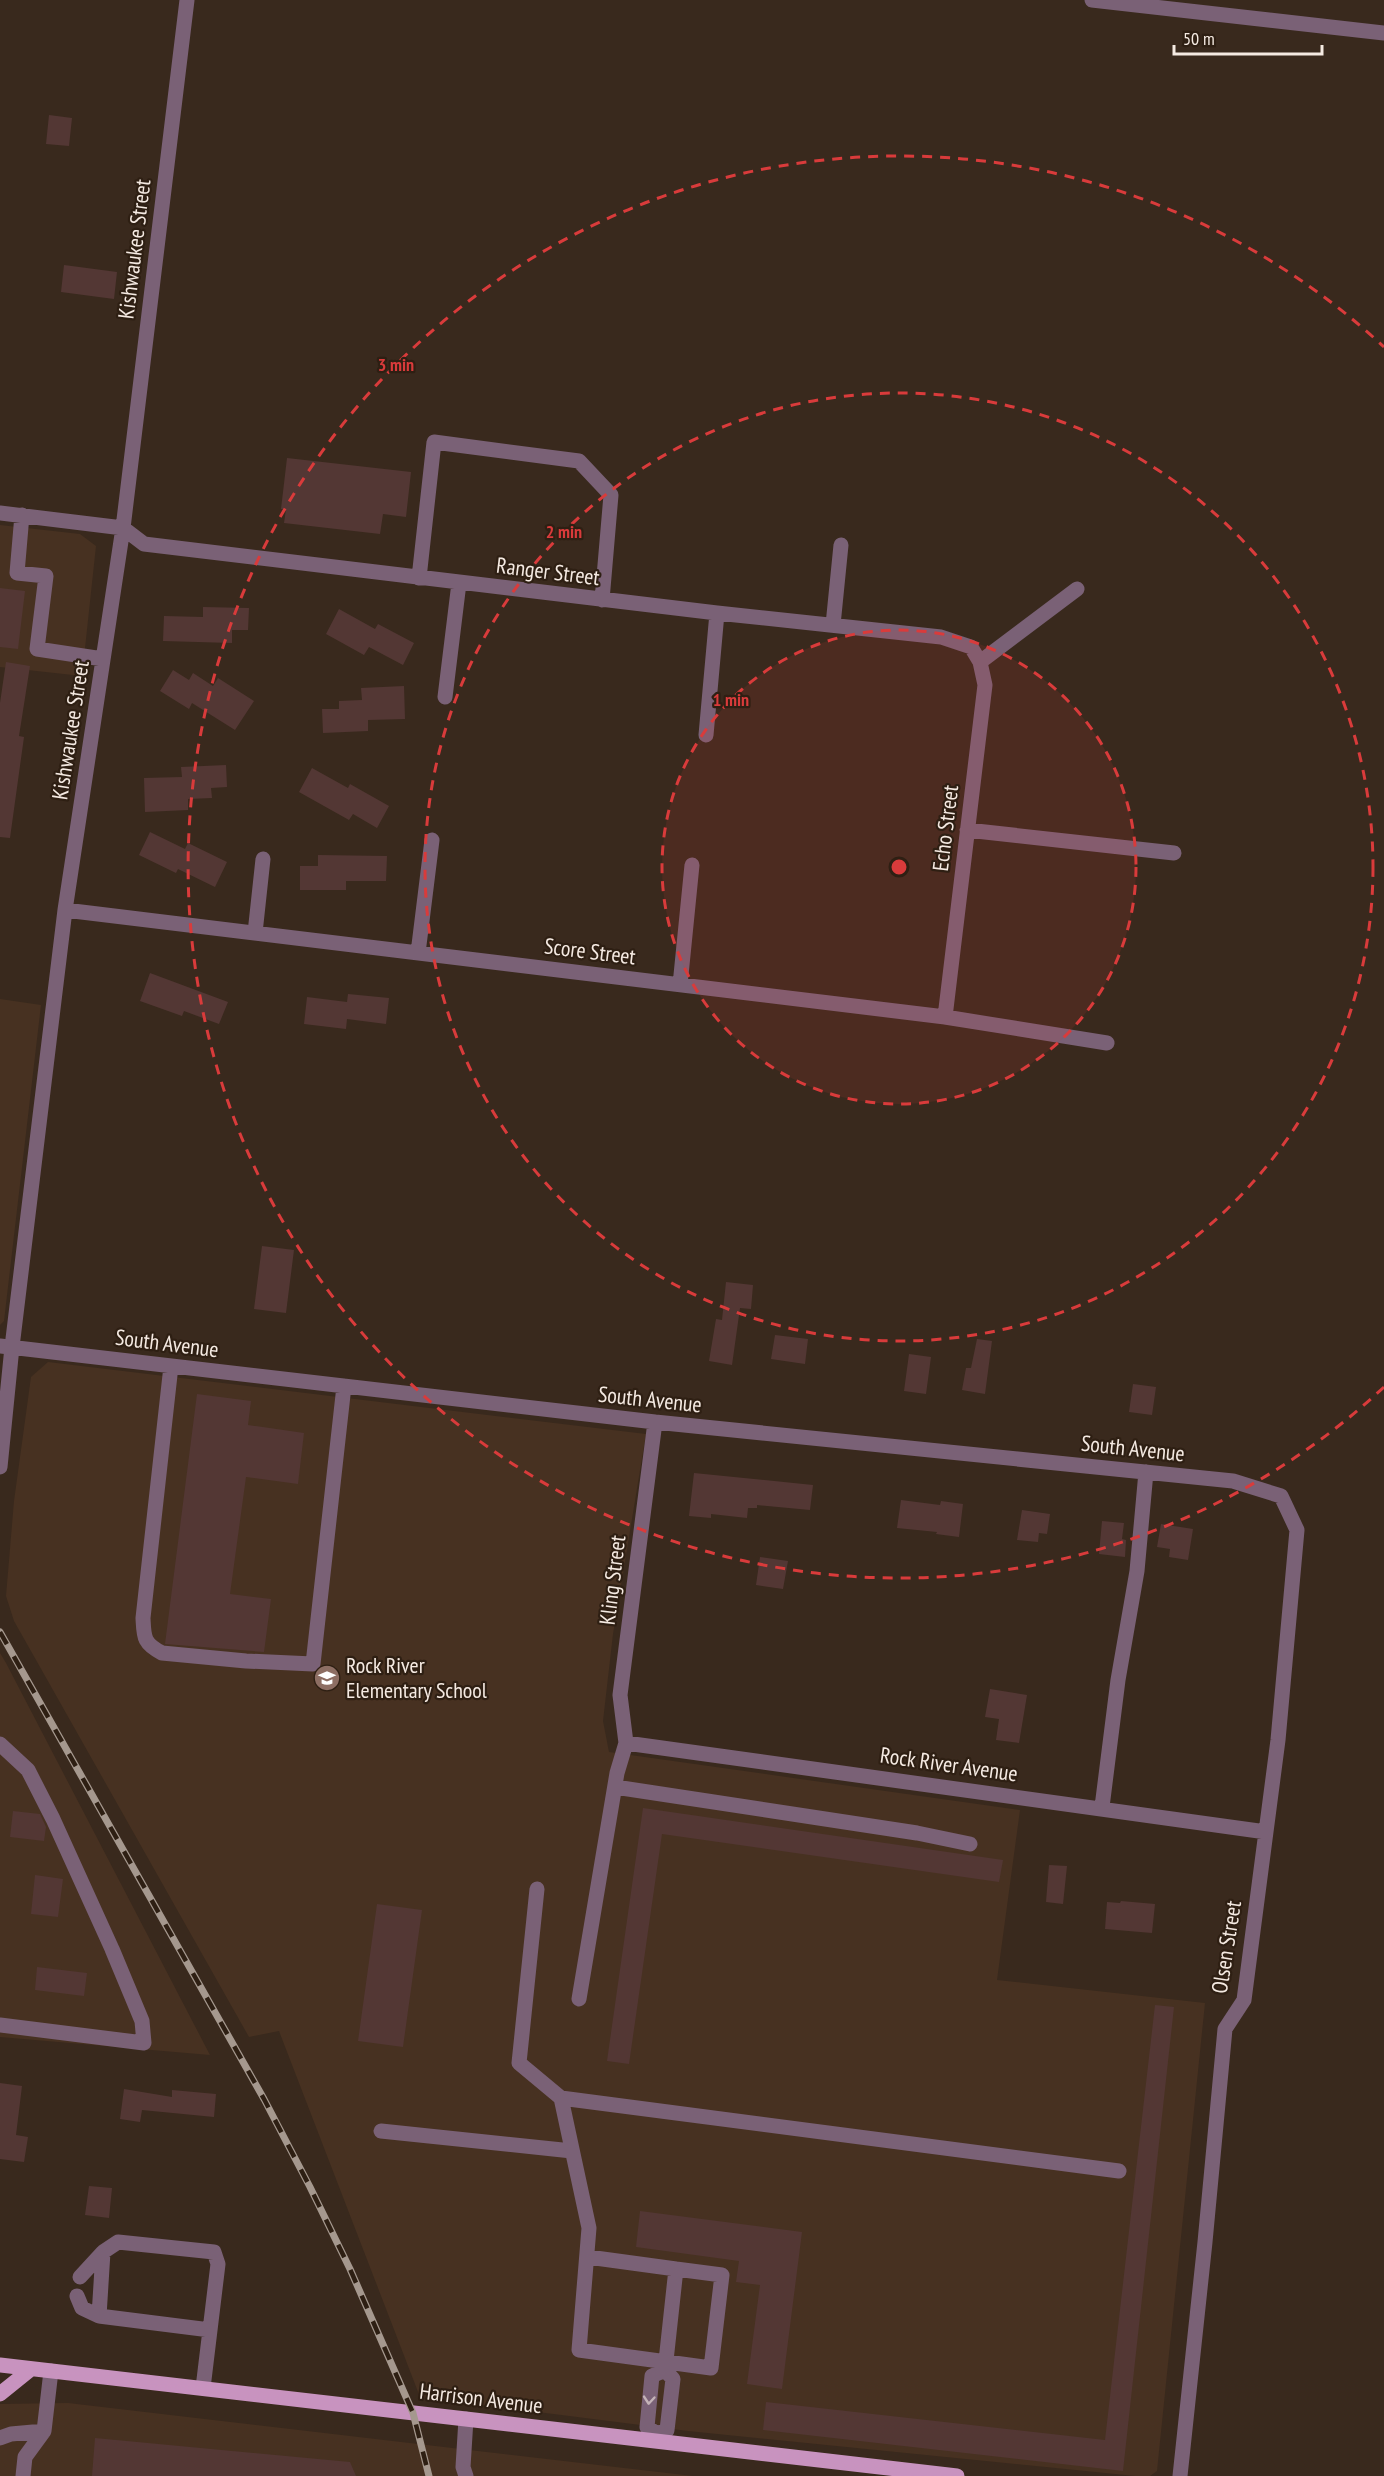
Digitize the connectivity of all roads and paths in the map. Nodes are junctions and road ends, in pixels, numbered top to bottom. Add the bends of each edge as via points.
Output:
1 (187, 0) edge
2 (1092, 0) edge
3 (1204, 6) edge
4 (1384, 33) edge
5 (0, 513) edge
6 (22, 516) junction
7 (123, 528) junction
8 (842, 544) dead end
9 (419, 578) junction
10 (459, 583) junction
11 (1077, 589) dead end
12 (602, 600) junction
13 (717, 613) junction
14 (834, 625) junction
15 (971, 647) joint
16 (103, 659) junction
17 (980, 662) junction
18 (445, 697) dead end
19 (706, 735) dead end
20 (968, 830) junction
21 (432, 840) dead end
22 (1174, 853) dead end
23 (263, 859) dead end
24 (692, 865) dead end
25 (65, 910) junction
26 (255, 933) junction
27 (418, 953) junction
28 (680, 985) junction
29 (945, 1017) junction
30 (1107, 1043) dead end
31 (6, 1347) edge
32 (171, 1366) junction
33 (344, 1386) junction
34 (655, 1422) junction
35 (0, 1467) edge
36 (1146, 1472) junction
37 (1281, 1496) joint
38 (626, 1743) junction
39 (0, 1744) edge
40 (615, 1786) junction
41 (1102, 1807) junction
42 (1266, 1832) junction
43 (970, 1844) dead end
44 (537, 1889) dead end
45 (579, 1999) dead end
46 (0, 2025) edge
47 (561, 2098) junction
48 (381, 2131) dead end
49 (572, 2151) junction
50 (1119, 2172) dead end
51 (103, 2252) junction
52 (588, 2257) junction
53 (676, 2269) junction
54 (80, 2277) dead end
55 (77, 2296) dead end
56 (99, 2316) junction
57 (210, 2330) junction
58 (0, 2365) edge
59 (665, 2366) junction
60 (31, 2369) junction
61 (51, 2371) junction
62 (203, 2388) junction
63 (0, 2394) edge
64 (466, 2419) junction
65 (44, 2432) junction
66 (656, 2437) junction
67 (0, 2438) edge
68 (23, 2476) edge
69 (466, 2476) edge
70 (957, 2476) edge
71 (1180, 2476) edge

1 - 7 street, Kishwaukee Street
2 - 3 street
3 - 4 street
5 - 6 street
6 - 7 street
6 - 16 street via 17,573 46,576 37,649
7 - 9 street, Ranger Street via 144,544
7 - 16 street, Kishwaukee Street
8 - 14 street
9 - 10 street, Ranger Street
9 - 12 street via 434,442 579,461 611,495
10 - 12 street, Ranger Street
10 - 18 street
11 - 17 street
12 - 13 street, Ranger Street
13 - 14 street, Ranger Street
13 - 19 street
14 - 15 street, Ranger Street via 941,637
15 - 17 street, Echo Street
16 - 25 street, Kishwaukee Street
17 - 20 street, Echo Street via 985,685
20 - 22 street
20 - 29 street, Echo Street
21 - 27 street
23 - 26 street
24 - 28 street
25 - 26 street, Score Street
25 - 31 street, Kishwaukee Street
26 - 27 street, Score Street
27 - 28 street, Score Street
28 - 29 street, Score Street
29 - 30 street, Score Street
31 - 32 street, South Avenue
31 - 35 street, Kishwaukee Street
32 - 33 street, South Avenue
32 - 33 street via 143,1618 144,1640 162,1653 313,1664
33 - 34 street, South Avenue
34 - 36 street, South Avenue
34 - 38 street, Kling Street via 620,1695
36 - 37 street, South Avenue via 1233,1481
36 - 41 street via 1137,1571
37 - 42 street, Olsen Street via 1297,1530
38 - 40 street
38 - 41 street, Rock River Avenue
39 - 46 street via 28,1770 53,1819 142,2021 144,2043
40 - 43 street
40 - 45 street
41 - 42 street, Rock River Avenue
42 - 71 street, Olsen Street via 1244,2000 1225,2030
44 - 47 street via 519,2063
47 - 49 street
47 - 50 street
48 - 49 street
49 - 52 street via 589,2228
51 - 54 street
51 - 56 street
51 - 57 street via 118,2242 214,2252 218,2264
52 - 53 street
52 - 59 street via 579,2350
53 - 59 street
53 - 59 street via 722,2275 711,2368
55 - 56 street via 82,2308
56 - 57 street
57 - 62 street
58 - 60 main road, Harrison Avenue
59 - 66 street via 673,2379 667,2430
59 -> 66 street via 651,2376 647,2427
60 - 61 main road, Harrison Avenue
60 - 63 main road
61 - 62 main road, Harrison Avenue
61 - 65 street
62 - 64 main road, Harrison Avenue
64 - 66 main road, Harrison Avenue
64 - 69 street
65 - 67 street
65 - 68 street via 25,2457
66 - 70 main road, Harrison Avenue

